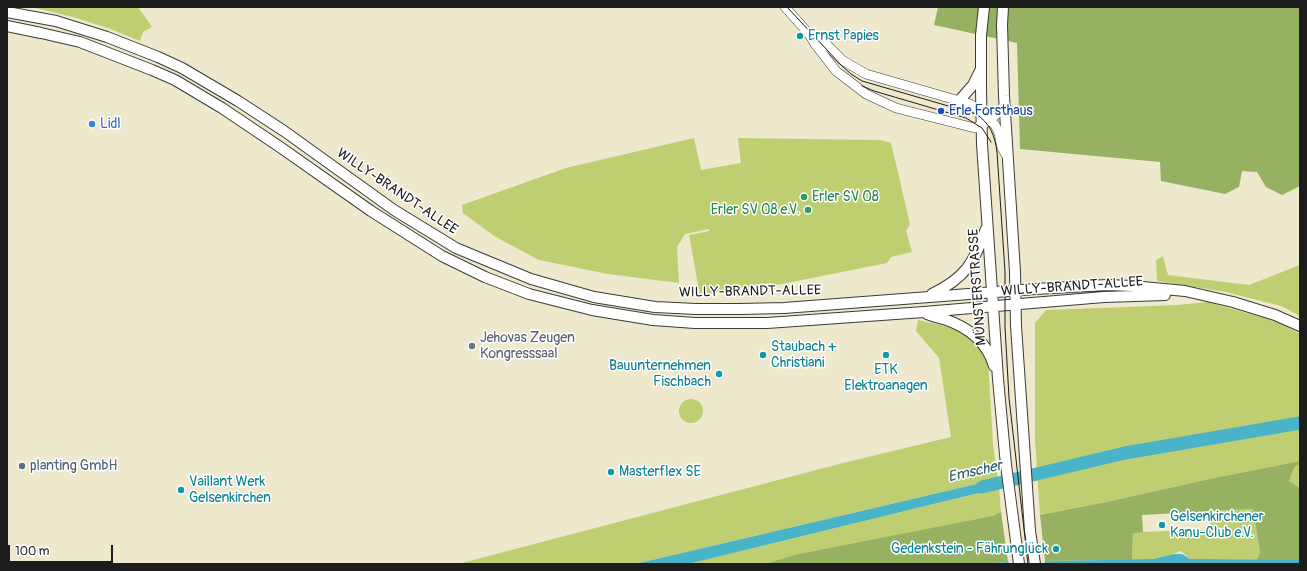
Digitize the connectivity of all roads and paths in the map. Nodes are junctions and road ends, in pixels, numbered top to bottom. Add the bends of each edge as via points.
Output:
1 (785, 7) edge
2 (984, 7) edge
3 (1003, 7) edge
4 (7, 12) edge
5 (7, 26) edge
6 (810, 34) junction
7 (981, 69) junction
8 (959, 101) junction
9 (1005, 105) junction
10 (981, 112) junction
11 (986, 123) junction
12 (963, 126) junction
13 (982, 144) junction
14 (1008, 158) junction
15 (988, 223) junction
16 (1016, 290) junction
17 (992, 292) junction
18 (925, 296) junction
19 (1205, 296) junction
20 (1016, 304) junction
21 (993, 307) junction
22 (924, 312) junction
23 (1300, 326) edge
24 (998, 379) junction
25 (1019, 564) edge
26 (1035, 564) edge

1 - 6 main road
2 - 7 main road, MÜNSTERSTRASSE
3 - 9 main road
4 - 18 main road, WILLY-BRANDT-ALLEE via 56,21 107,37 182,68 284,131 394,210 456,248 531,279 594,296 655,307 696,310 784,308
5 - 22 main road, WILLY-BRANDT-ALLEE via 80,42 175,80 222,108 371,211 442,256 485,277 529,294 592,310 653,320 695,323 767,323
6 - 8 main road via 825,43 842,60 866,74
6 - 12 main road via 814,44 836,71 866,94 896,108
7 - 8 main road via 973,85
7 - 10 main road, MÜNSTERSTRASSE
8 - 10 main road via 970,104
9 - 11 main road
9 - 14 main road
10 - 11 main road, MÜNSTERSTRASSE
11 - 12 main road via 975,128
11 - 13 main road, MÜNSTERSTRASSE
11 - 14 main road via 997,129 1002,148
12 - 13 main road via 977,134
13 - 15 main road, MÜNSTERSTRASSE
14 - 16 main road
15 - 17 main road, MÜNSTERSTRASSE
15 - 18 main road via 968,268 958,279
16 - 17 main road, WILLY-BRANDT-ALLEE
16 - 19 main road, WILLY-BRANDT-ALLEE via 1107,285 1185,291
16 - 20 main road
17 - 18 main road, WILLY-BRANDT-ALLEE
17 - 21 main road, MÜNSTERSTRASSE
19 - 20 main road, WILLY-BRANDT-ALLEE via 1154,294
19 - 23 main road, WILLY-BRANDT-ALLEE via 1276,315
20 - 21 main road, WILLY-BRANDT-ALLEE
20 - 26 main road via 1028,503
21 - 22 main road, WILLY-BRANDT-ALLEE
21 - 24 main road, MÜNSTERSTRASSE
22 - 24 main road via 973,333 992,358
24 - 25 main road, MÜNSTERSTRASSE

